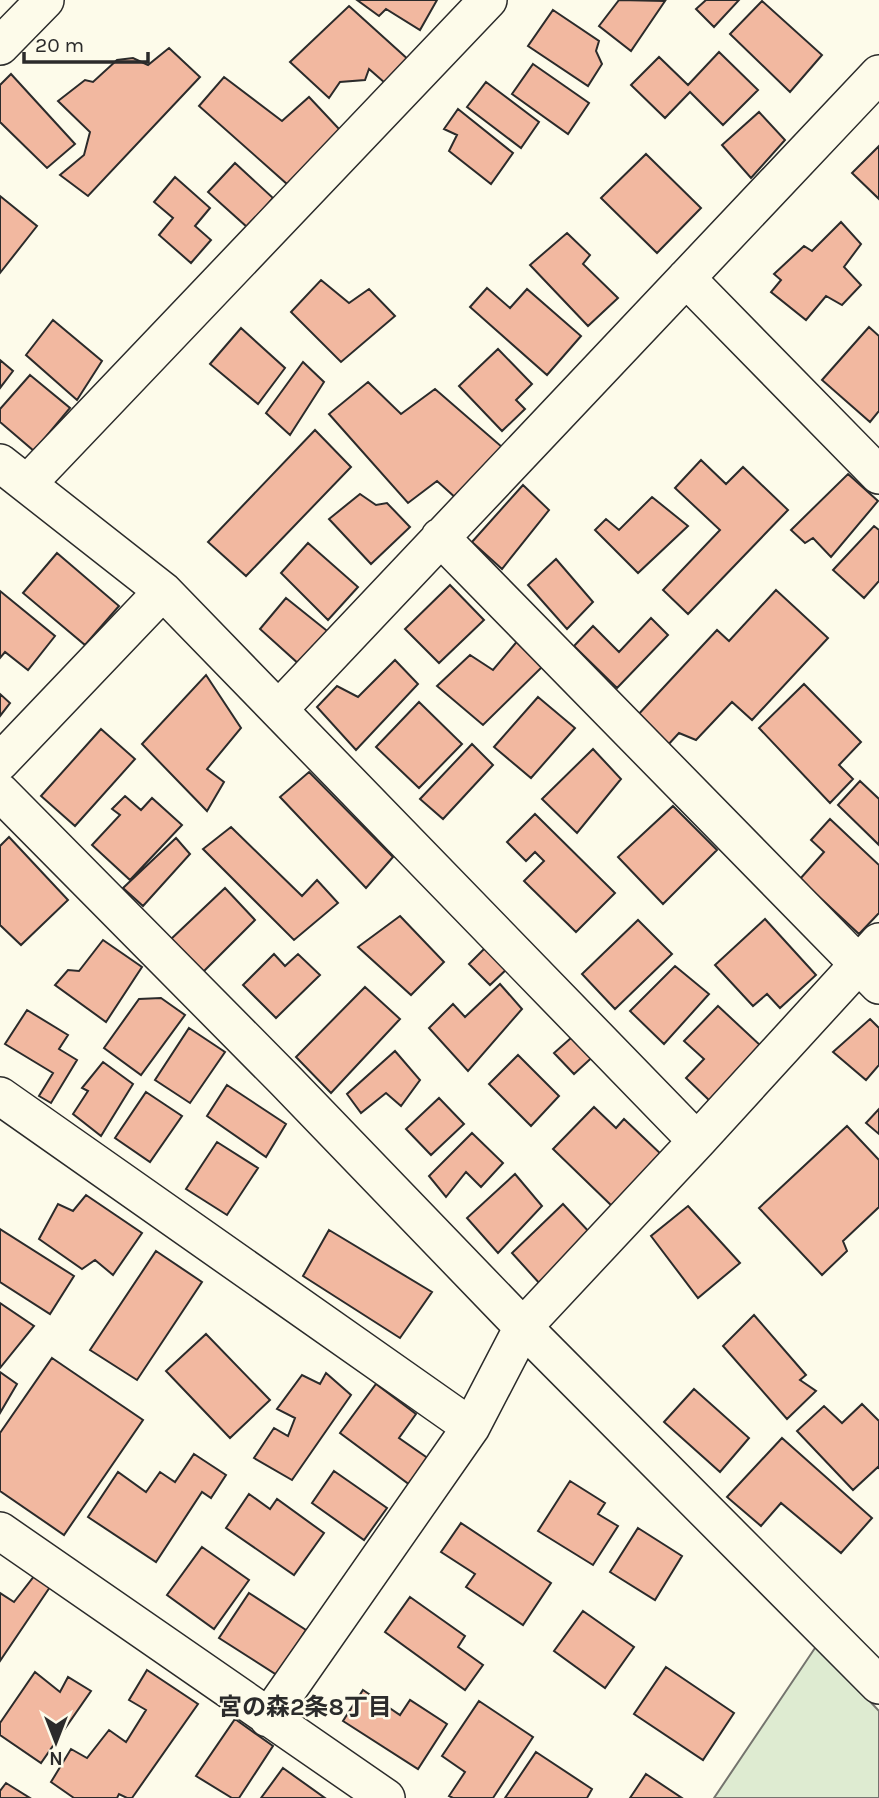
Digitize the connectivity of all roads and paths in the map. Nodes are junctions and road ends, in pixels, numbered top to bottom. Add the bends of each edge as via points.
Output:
1 (45, 0) edge
2 (488, 0) edge
3 (0, 46) edge
4 (879, 74) edge
5 (686, 278) junction
6 (14, 473) edge
7 (879, 475) edge
8 (440, 537) junction
9 (163, 591) junction
10 (278, 709) junction
11 (0, 762) edge
12 (0, 792) edge
13 (872, 963) edge
14 (0, 1096) edge
15 (697, 1141) junction
16 (523, 1327) junction
17 (471, 1427) junction
18 (0, 1531) edge
19 (879, 1685) edge
20 (268, 1718) junction
21 (386, 1798) edge

1 - 3 street
2 - 6 street
4 - 5 street
5 - 7 street
5 - 8 street
6 - 9 street
8 - 10 street
8 - 13 street
9 - 10 street
9 - 11 street
10 - 15 street
12 - 16 street
13 - 15 street
14 - 17 street
15 - 16 street
16 - 17 street
16 - 19 street
17 - 20 street
18 - 20 street
20 - 21 street

